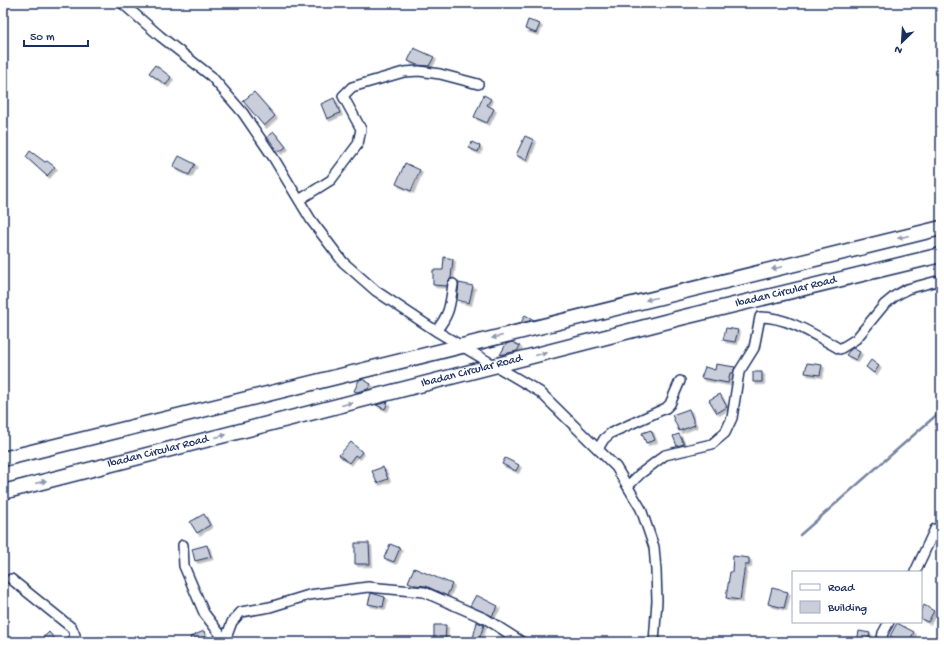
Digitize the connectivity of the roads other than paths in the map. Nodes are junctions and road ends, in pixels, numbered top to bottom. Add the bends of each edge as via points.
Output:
1 (122, 3) edge
2 (478, 84) dead end
3 (298, 200) junction
4 (941, 228) edge
5 (941, 255) edge
6 (941, 280) edge
7 (452, 284) dead end
8 (436, 331) junction
9 (680, 381) dead end
10 (598, 449) junction
11 (3, 459) edge
12 (628, 486) junction
13 (3, 492) edge
14 (941, 526) edge
15 (183, 545) dead end
16 (915, 571) edge
17 (11, 579) dead end
18 (888, 623) edge
19 (226, 640) edge
20 (72, 642) edge
21 (522, 642) edge
22 (654, 642) edge
23 (882, 642) edge

1 - 3 street via 211,76 243,113
2 - 3 street via 419,71 404,72 352,86 343,96 361,128 358,144 331,180
3 - 8 street via 343,262 376,291
4 -> 11 highway
13 -> 5 highway, Ibadan Circular Road via 684,317
6 - 12 street via 907,289 895,296 884,305 856,339 840,349 792,323 760,316 754,348 739,372 732,418 725,433 712,444 665,454
7 - 8 street via 450,309
8 - 10 street via 540,392
9 - 10 street via 666,408 611,433
10 - 12 street via 616,466
12 - 22 street via 641,509 654,547 657,601
14 - 16 street via 935,529
15 - 19 street via 184,566 204,613
17 - 20 street via 72,628 75,635
18 - 23 street
19 - 21 street via 232,622 241,612 309,595 368,587 424,592 486,619

